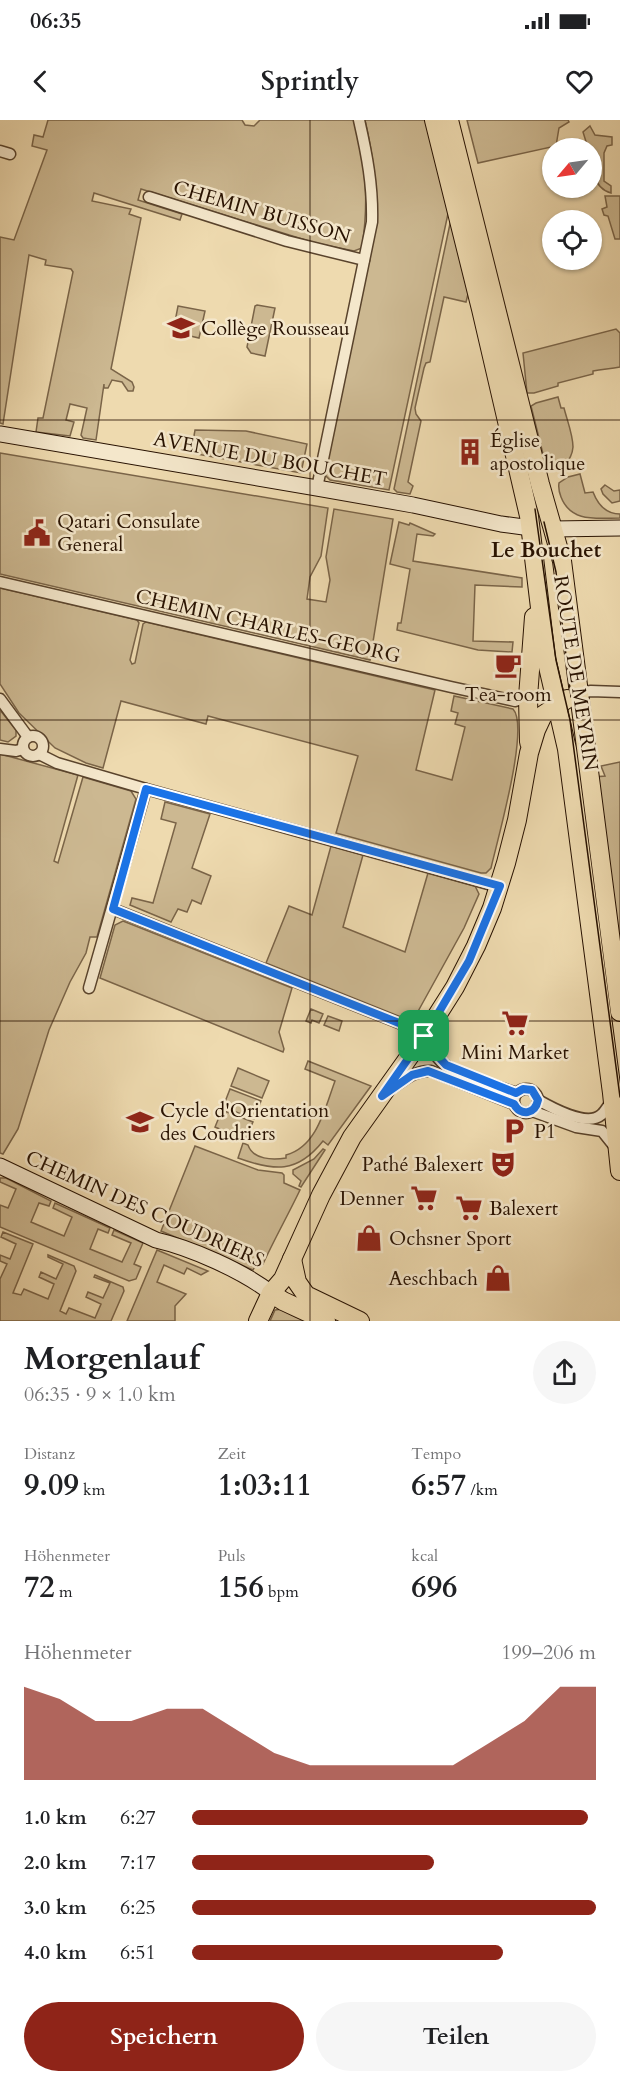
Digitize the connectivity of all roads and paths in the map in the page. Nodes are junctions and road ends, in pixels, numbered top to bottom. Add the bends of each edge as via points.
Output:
1 (359, 120) edge
2 (434, 120) edge
3 (449, 120) edge
4 (149, 197) dead end
5 (364, 260) junction
6 (0, 435) edge
7 (317, 488) junction
8 (531, 528) junction
9 (620, 528) edge
10 (553, 529) junction
11 (0, 582) edge
12 (537, 590) junction
13 (620, 692) edge
14 (578, 693) junction
15 (528, 697) junction
16 (0, 699) edge
17 (559, 703) junction
18 (28, 737) junction
19 (0, 749) edge
20 (22, 749) junction
21 (529, 753) junction
22 (39, 754) junction
23 (146, 789) junction
24 (500, 886) junction
25 (113, 909) junction
26 (89, 988) dead end
27 (620, 1012) edge
28 (428, 1029) junction
29 (382, 1096) junction
30 (613, 1098) junction
31 (515, 1099) junction
32 (538, 1100) junction
33 (532, 1111) junction
34 (351, 1137) junction
35 (618, 1152) junction
36 (0, 1166) edge
37 (620, 1171) edge
38 (292, 1259) junction
39 (271, 1293) junction
40 (258, 1321) edge
41 (326, 1321) edge
42 (360, 1321) edge

1 - 5 street via 373,191 372,222
2 - 8 main road, ROUTE DE MEYRIN
3 - 10 main road, ROUTE DE MEYRIN
4 - 5 street, CHEMIN BUISSON via 287,241
5 - 7 street
6 - 7 street, AVENUE DU BOUCHET
7 - 8 street, AVENUE DU BOUCHET
8 - 10 main road
8 - 12 main road, ROUTE DE MEYRIN
9 - 10 street
10 - 14 main road, ROUTE DE MEYRIN via 564,574
11 - 15 street, CHEMIN CHARLES-GEORG via 515,701
12 - 15 main road
12 - 17 main road, ROUTE DE MEYRIN via 547,664
13 - 14 street
14 - 17 main road
14 - 27 main road, ROUTE DE MEYRIN
15 - 21 main road
16 - 18 street
17 - 21 main road via 539,720
17 - 30 main road, ROUTE DE MEYRIN
18 - 20 street
18 - 22 street via 41,740
19 - 20 street
20 - 22 street via 28,756
21 - 24 main road
22 - 23 street
23 - 24 street
23 - 25 street
24 - 28 main road via 469,961
25 - 26 street
25 - 28 street via 409,1027
28 - 29 main road
28 - 31 street via 436,1054 444,1064
29 - 31 street via 412,1075 428,1071
29 - 34 main road
30 - 32 street via 602,1114 588,1119
30 - 35 main road, ROUTE DE MEYRIN
31 - 32 street via 523,1089 528,1089
31 - 33 street via 517,1109 523,1113
32 - 33 street
33 - 35 street via 576,1127 602,1131
34 - 38 main road
34 - 39 main road via 332,1152 315,1180 273,1274
35 - 37 main road, ROUTE DE MEYRIN
36 - 39 street, CHEMIN DES COUDRIERS via 156,1240 255,1280
38 - 39 main road
38 - 42 main road via 303,1293
39 - 40 main road
39 - 41 main road

